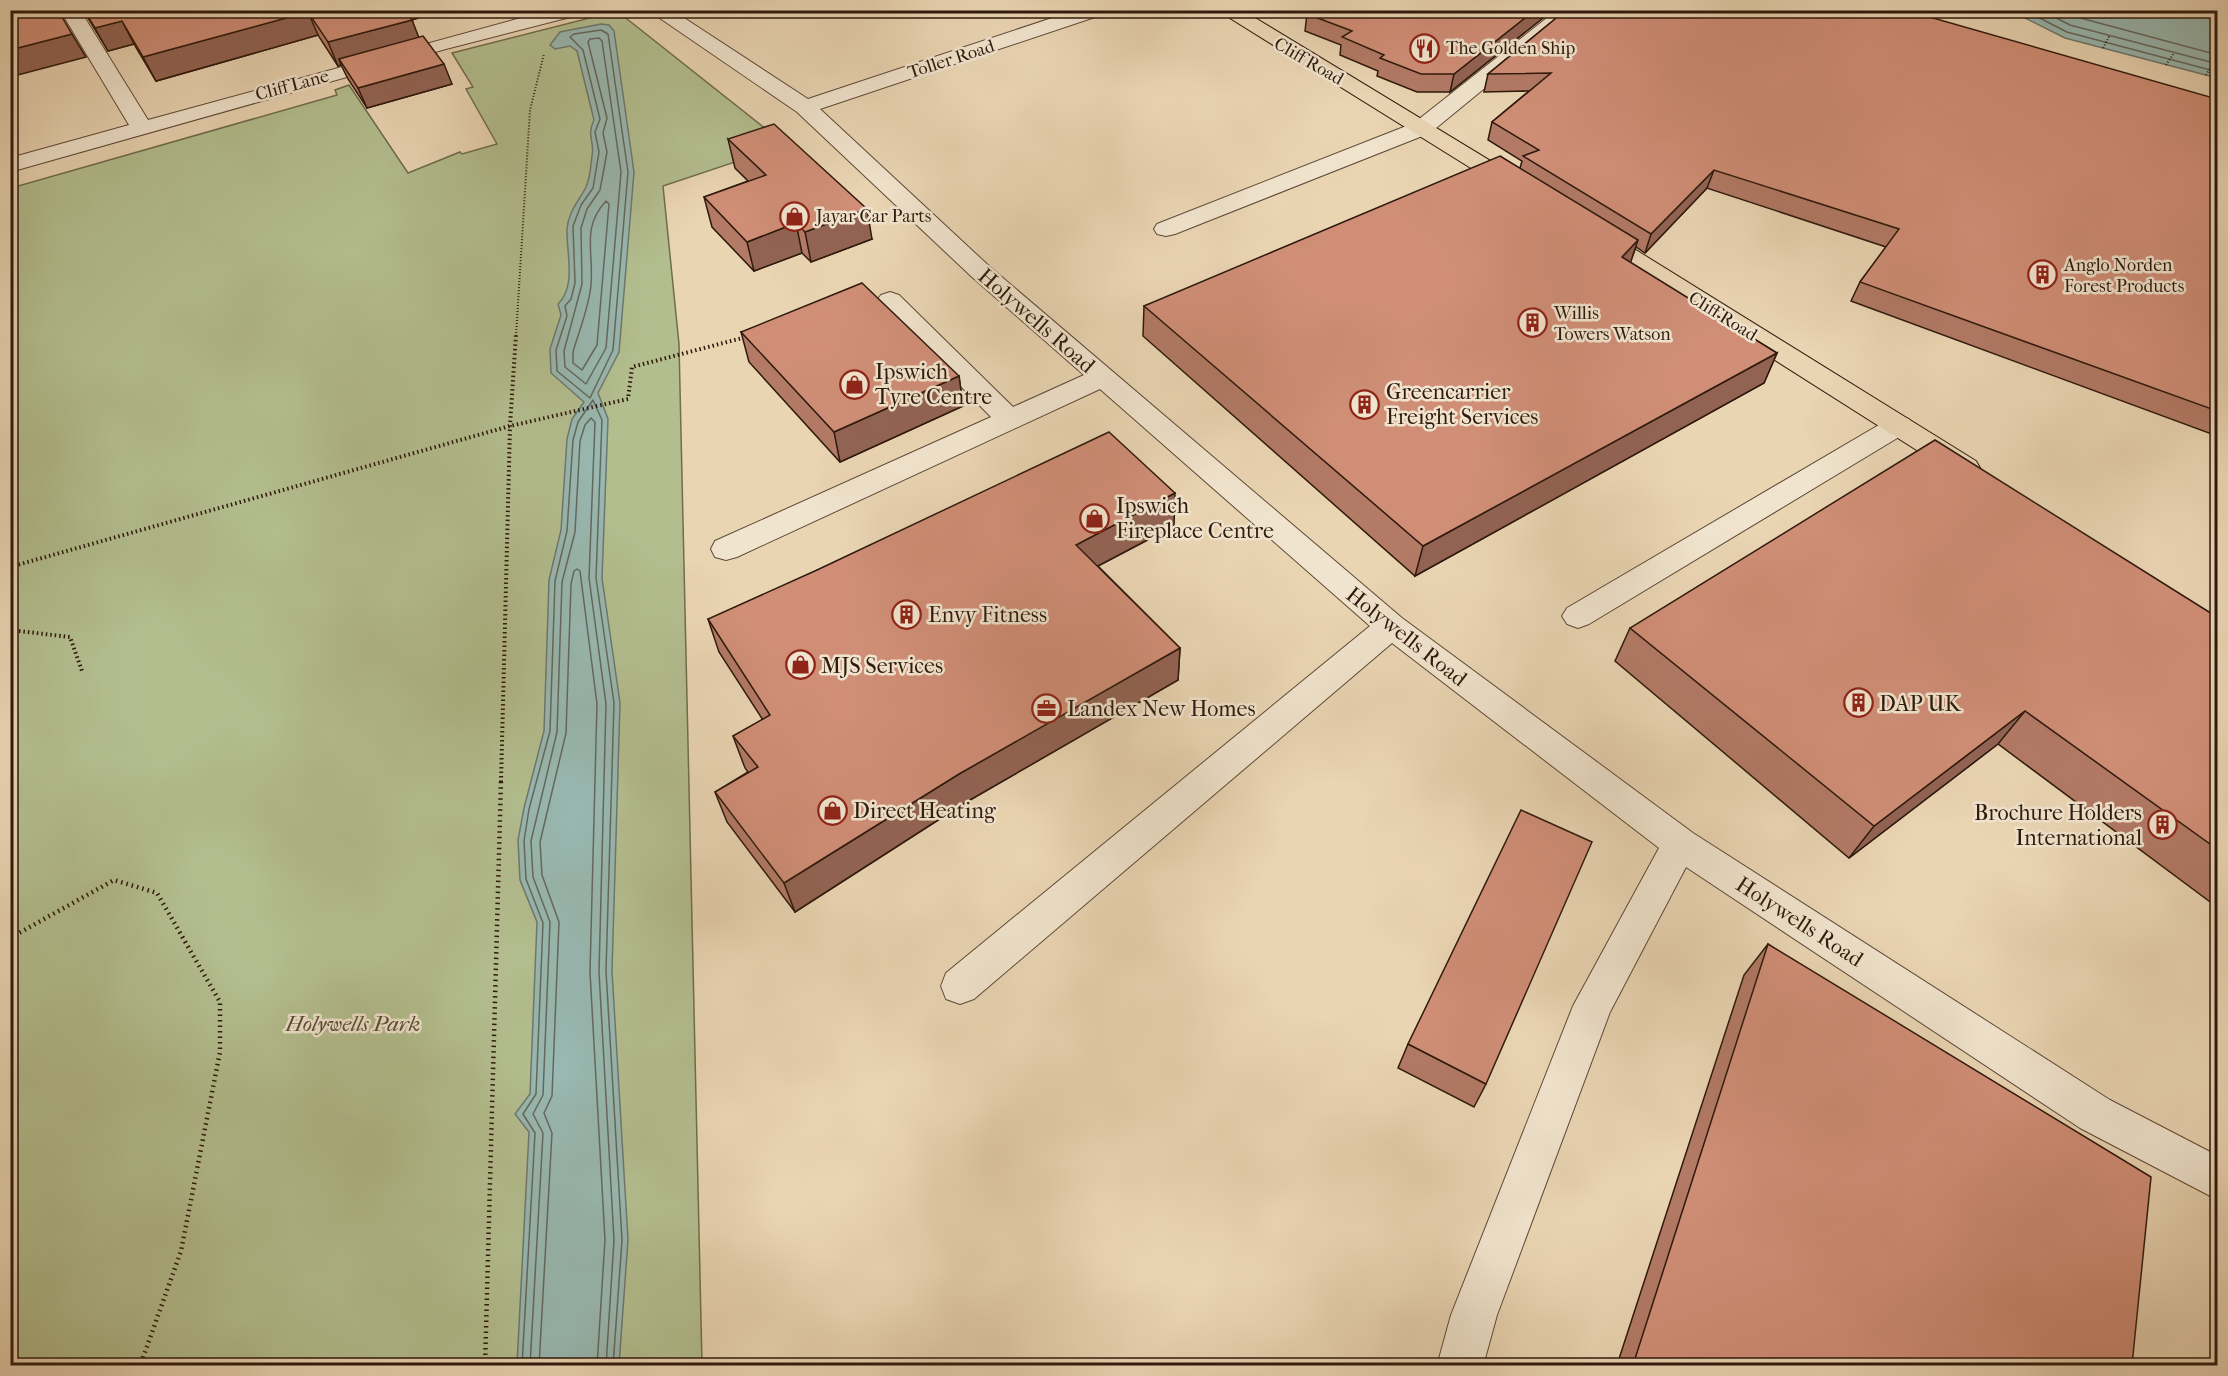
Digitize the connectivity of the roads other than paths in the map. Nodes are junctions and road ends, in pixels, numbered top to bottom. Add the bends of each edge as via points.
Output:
1 (70, 10) edge
2 (575, 10) edge
3 (658, 10) edge
4 (1096, 10) edge
5 (1227, 10) edge
6 (1570, 10) edge
7 (805, 107) junction
8 (141, 127) junction
9 (1422, 128) junction
10 (10, 165) edge
11 (1544, 204) edge
12 (1574, 223) edge
13 (1166, 229) dead end
14 (890, 300) dead end
15 (1103, 377) junction
16 (1010, 420) junction
17 (1899, 425) junction
18 (1988, 481) edge
19 (726, 549) dead end
20 (1578, 616) dead end
21 (1390, 626) junction
22 (1680, 844) junction
23 (960, 986) dead end
24 (2217, 1179) edge
25 (1460, 1365) edge

1 - 8 street
2 - 8 street, Cliff Lane
3 - 7 street, Holywells Road
4 - 7 street, Toller Road
5 - 9 main road, Cliff Road
6 - 9 street
7 - 15 street, Holywells Road via 981,272
8 - 10 street, Cliff Lane
9 - 11 main road, Cliff Road
9 - 13 street
12 - 17 main road, Cliff Road
14 - 16 street
15 - 16 street
15 - 21 street, Holywells Road
16 - 19 street
17 - 18 main road, Cliff Road
17 - 20 street
21 - 22 street, Holywells Road
21 - 23 street
22 - 24 street, Holywells Road via 2095,1114
22 - 25 street via 1593,1006 1474,1315

